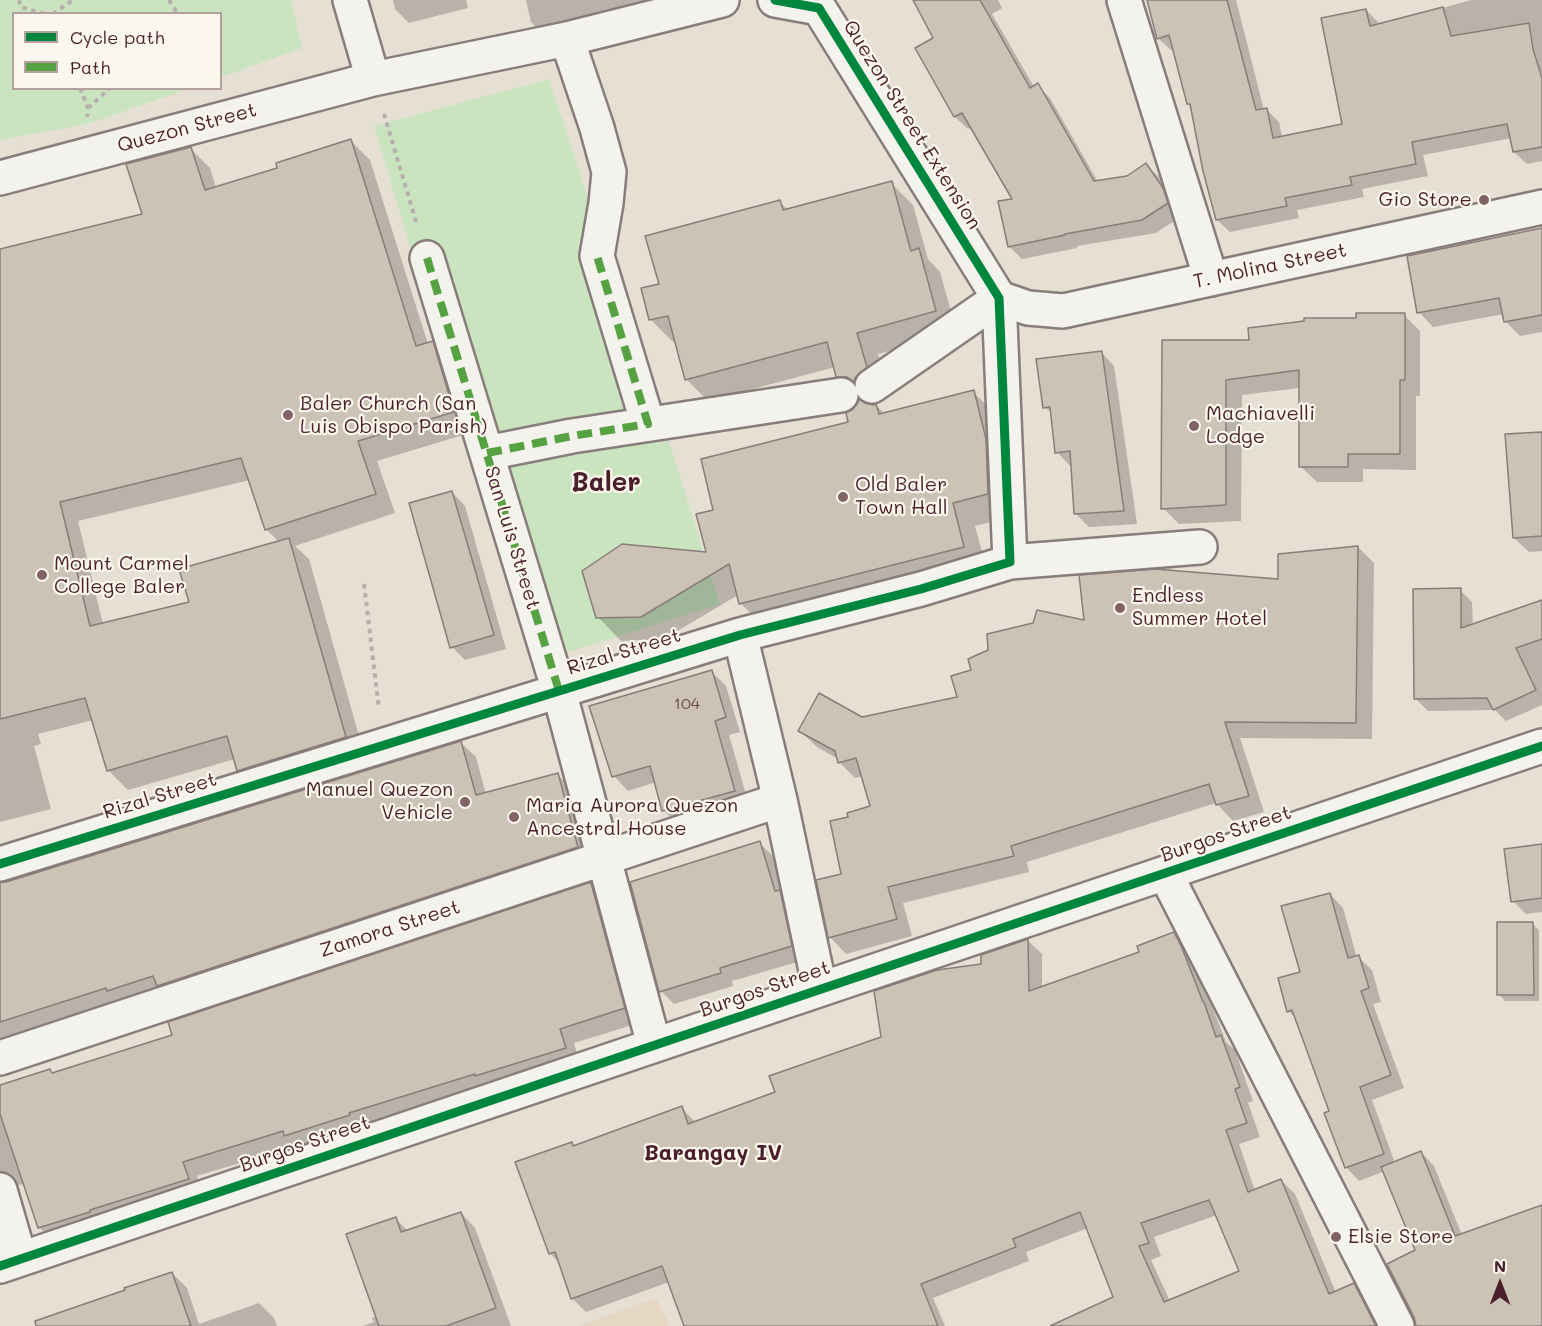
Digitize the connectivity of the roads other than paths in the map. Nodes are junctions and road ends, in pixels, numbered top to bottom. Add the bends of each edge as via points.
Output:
1 (350, 0) edge
2 (722, 0) edge
3 (776, 0) edge
4 (1124, 0) edge
5 (567, 39) junction
6 (373, 79) junction
7 (0, 178) edge
8 (1542, 207) edge
9 (426, 258) road end
10 (1211, 279) junction
11 (999, 298) junction
12 (648, 424) junction
13 (487, 453) junction
14 (1200, 548) dead end
15 (1010, 562) junction
16 (740, 635) junction
17 (559, 691) junction
18 (1542, 746) edge
19 (780, 800) junction
20 (604, 858) junction
21 (0, 864) edge
22 (1166, 873) junction
23 (820, 989) junction
24 (654, 1045) junction
25 (0, 1058) edge
26 (0, 1190) edge
27 (10, 1262) edge
28 (1397, 1326) edge

1 - 6 street
2 - 5 street
3 - 11 street, Quezon Street Extension via 819,8
4 - 10 street
5 - 6 street
5 - 12 street via 609,172 597,256
6 - 7 street, Quezon Street
8 - 10 street, T. Molina Street
9 - 13 street, San Luis Street
10 - 11 street, T. Molina Street via 1063,311 1028,308
11 - 12 street via 856,391
11 - 15 street
12 - 13 street
13 - 17 street, San Luis Street
14 - 15 street, Rizal Street
15 - 16 street, Rizal Street
16 - 17 street, Rizal Street
16 - 19 street
17 - 20 street, San Luis Street
17 - 21 street, Rizal Street
18 - 22 street, Burgos Street
19 - 20 street, Zamora Street
19 - 23 street
20 - 24 street, San Luis Street
20 - 25 street, Zamora Street
22 - 23 street, Burgos Street
22 - 28 street
23 - 24 street, Burgos Street
24 - 27 street, Burgos Street
26 - 27 street

